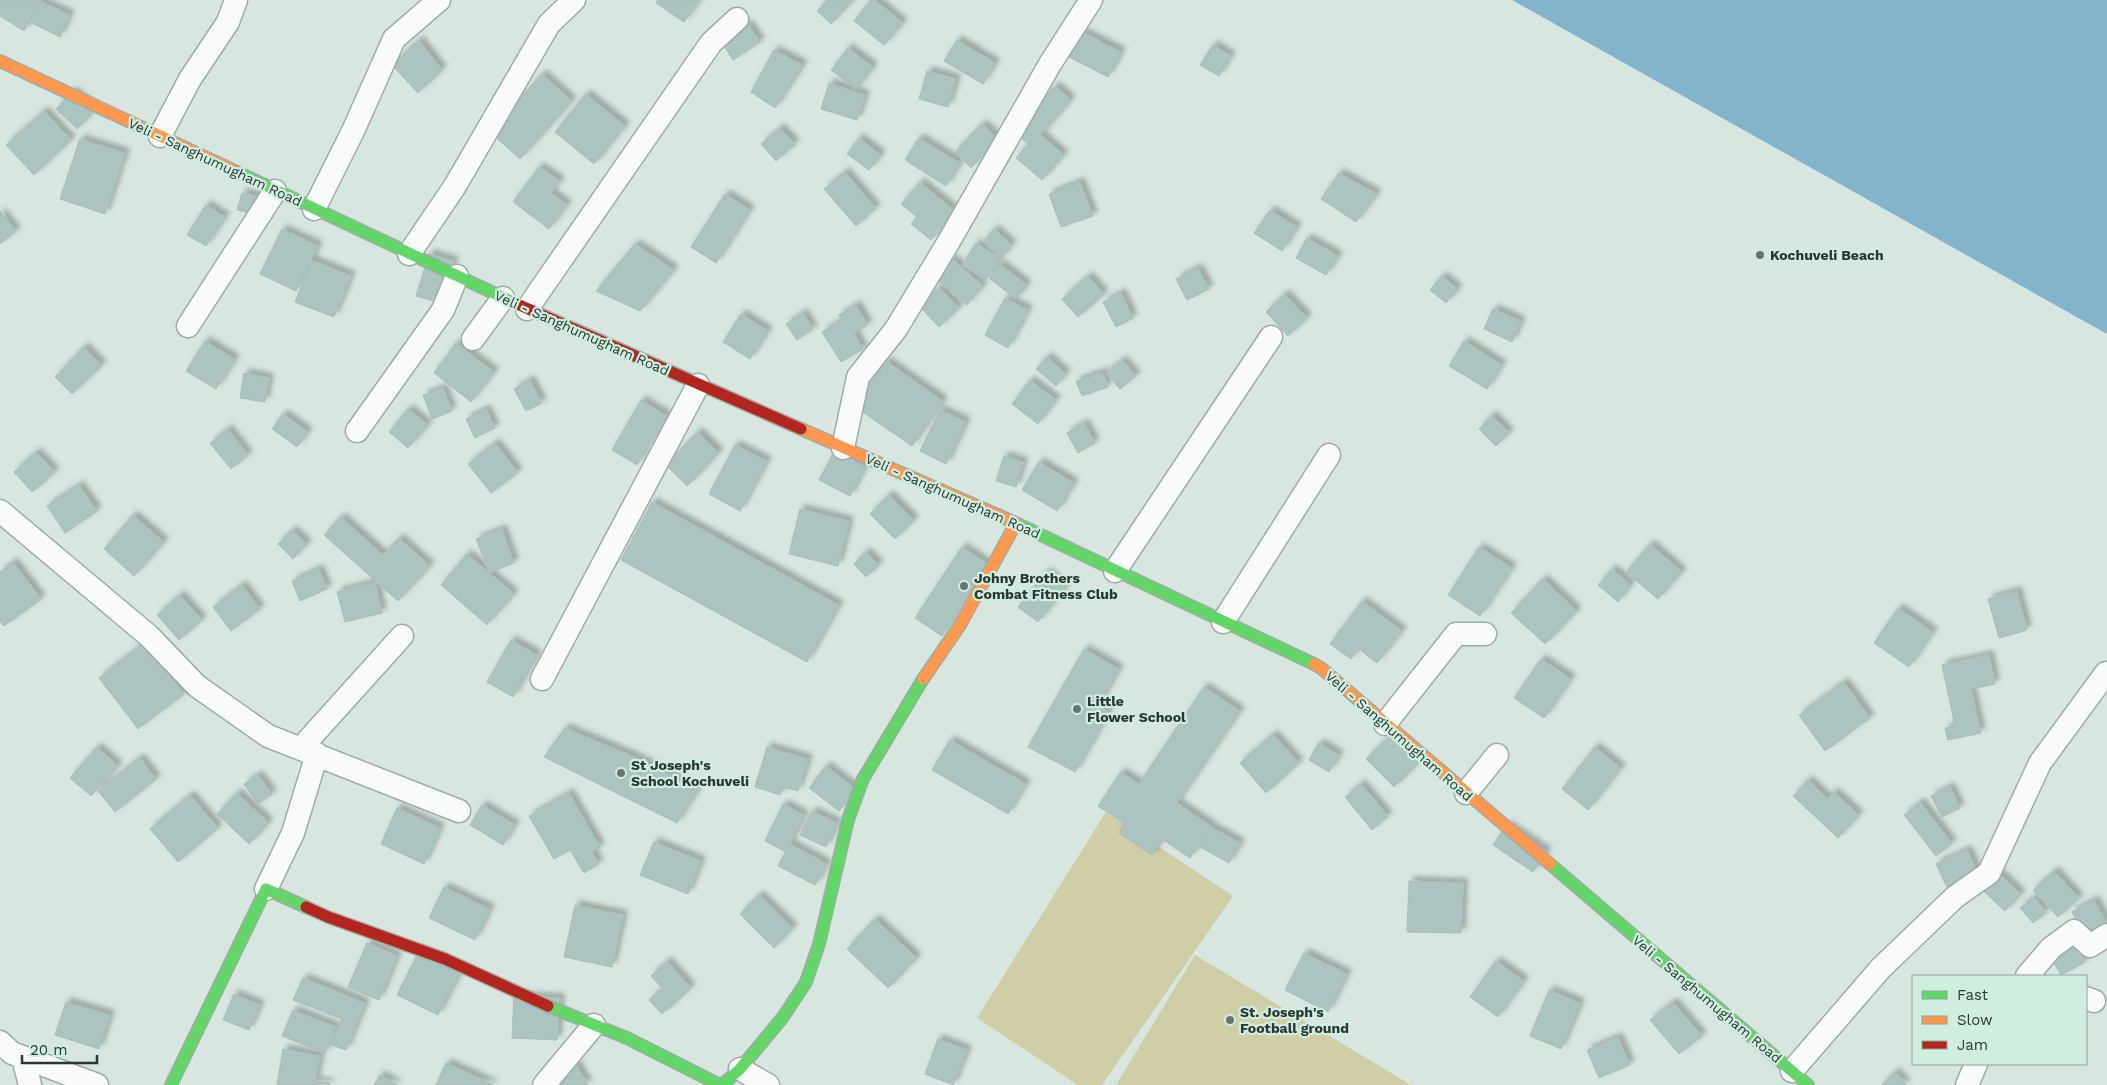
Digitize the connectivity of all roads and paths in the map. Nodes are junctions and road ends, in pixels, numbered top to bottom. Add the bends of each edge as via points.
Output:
1 (236, 0) edge
2 (439, 0) edge
3 (574, 0) edge
4 (1091, 0) edge
5 (737, 19) dead end
6 (0, 61) edge
7 (160, 136) junction
8 (275, 191) junction
9 (314, 209) junction
10 (409, 254) junction
11 (457, 276) junction
12 (503, 298) junction
13 (527, 309) junction
14 (188, 326) dead end
15 (1271, 337) dead end
16 (473, 339) dead end
17 (698, 385) junction
18 (357, 431) dead end
19 (843, 448) junction
20 (1329, 455) dead end
21 (0, 511) edge
22 (1016, 523) junction
23 (1115, 571) junction
24 (1223, 622) junction
25 (1485, 634) dead end
26 (402, 636) dead end
27 (2106, 674) dead end
28 (542, 679) dead end
29 (1385, 724) junction
30 (309, 751) junction
31 (1497, 755) dead end
32 (1466, 793) junction
33 (458, 811) dead end
34 (266, 889) junction
35 (2107, 935) edge
36 (2028, 975) edge
37 (594, 1025) junction
38 (0, 1042) edge
39 (23, 1058) junction
40 (1976, 1065) edge
41 (740, 1069) junction
42 (1800, 1078) edge
43 (30, 1085) edge
44 (97, 1085) edge
45 (171, 1085) edge
46 (544, 1085) edge
47 (721, 1085) edge
48 (768, 1085) edge
49 (1967, 1085) edge

1 - 7 street via 228,22 190,79
2 - 9 street via 394,39 353,132
3 - 10 street via 549,24 455,186
4 - 19 street via 1050,64 896,329 858,377
5 - 13 street via 711,43
6 - 7 main road, Veli - Sanghumugham Road
7 - 8 main road, Veli - Sanghumugham Road
8 - 9 main road, Veli - Sanghumugham Road
8 - 14 street
9 - 10 main road, Veli - Sanghumugham Road
10 - 11 main road, Veli - Sanghumugham Road
11 - 12 main road, Veli - Sanghumugham Road
11 - 18 street via 443,310
12 - 13 main road, Veli - Sanghumugham Road
12 - 16 street
13 - 17 main road, Veli - Sanghumugham Road
15 - 23 street
17 - 19 main road, Veli - Sanghumugham Road
17 - 28 street
19 - 22 main road, Veli - Sanghumugham Road
20 - 24 street
21 - 30 street via 149,636 197,686 268,736
22 - 23 main road, Veli - Sanghumugham Road
22 - 41 main road via 960,625 914,692 863,780 848,820 819,944 806,982 783,1017
23 - 24 main road, Veli - Sanghumugham Road
24 - 29 main road, Veli - Sanghumugham Road via 1320,668
25 - 29 street via 1456,634
26 - 30 street
27 - 42 street via 2040,763 1989,873 1955,897 1881,968
29 - 32 main road, Veli - Sanghumugham Road
30 - 33 street
30 - 34 street via 293,833
31 - 32 street
32 - 42 main road, Veli - Sanghumugham Road
34 - 37 main road via 328,917 445,959
34 - 45 main road
35 - 36 street via 2090,946 2074,931 2051,948
37 - 46 street
37 - 47 main road
38 - 39 street
39 - 43 street
39 - 44 street
40 - 49 street
41 - 47 main road
41 - 48 street

